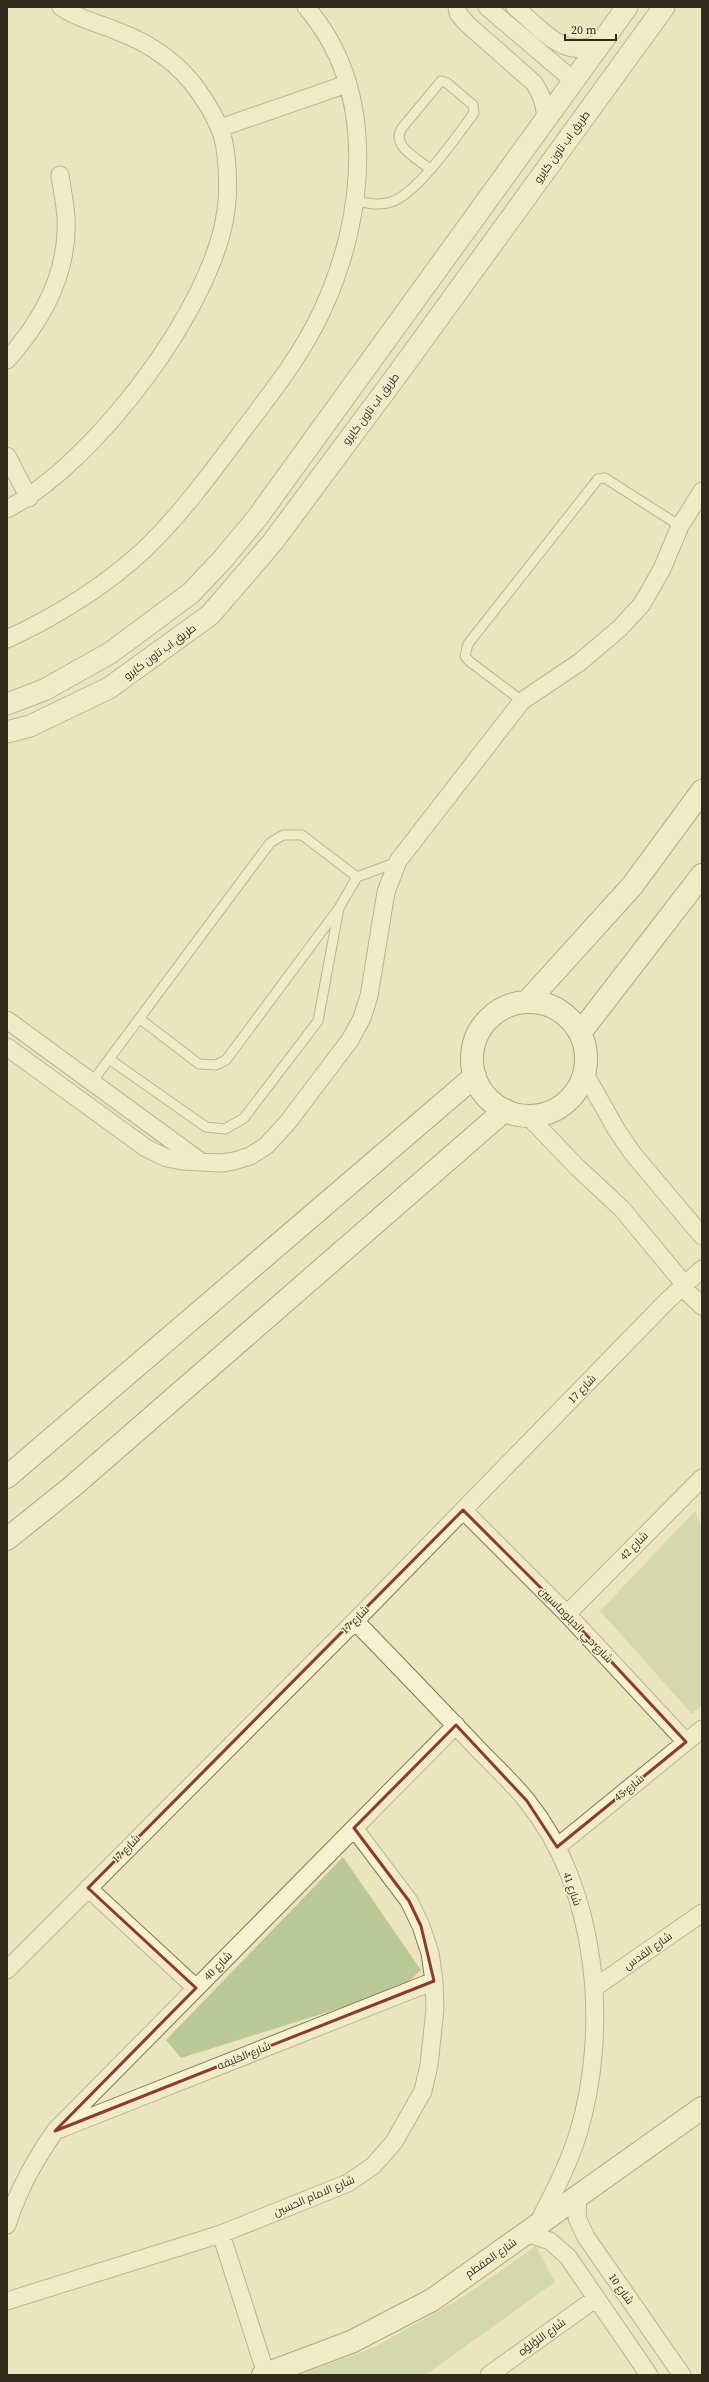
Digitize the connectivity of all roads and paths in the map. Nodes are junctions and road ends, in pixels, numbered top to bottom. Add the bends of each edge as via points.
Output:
1 (61, 7) edge
2 (306, 7) edge
3 (457, 7) edge
4 (487, 7) edge
5 (515, 7) edge
6 (627, 7) edge
7 (664, 7) edge
8 (552, 39) junction
9 (602, 41) junction
10 (541, 53) junction
11 (523, 74) junction
12 (574, 81) junction
13 (347, 84) junction
14 (546, 121) junction
15 (220, 128) junction
16 (430, 169) junction
17 (60, 175) dead end
18 (355, 201) junction
19 (442, 261) junction
20 (7, 360) edge
21 (397, 375) junction
22 (320, 428) junction
23 (7, 456) edge
24 (702, 491) edge
25 (29, 498) junction
26 (7, 509) edge
27 (680, 526) junction
28 (272, 543) junction
29 (7, 639) edge
30 (522, 700) junction
31 (7, 704) edge
32 (7, 732) edge
33 (702, 791) edge
34 (398, 861) junction
35 (702, 875) edge
36 (357, 877) junction
37 (339, 908) junction
38 (527, 1002) junction
39 (140, 1019) junction
40 (7, 1020) edge
41 (580, 1033) junction
42 (7, 1047) edge
43 (109, 1059) junction
44 (584, 1072) junction
45 (475, 1076) junction
46 (92, 1082) junction
47 (80, 1100) junction
48 (505, 1110) junction
49 (528, 1116) junction
50 (200, 1161) junction
51 (702, 1236) edge
52 (702, 1269) edge
53 (684, 1287) junction
54 (702, 1306) edge
55 (7, 1477) edge
56 (702, 1478) edge
57 (463, 1510) junction
58 (7, 1539) edge
59 (567, 1614) junction
60 (355, 1621) junction
61 (456, 1725) junction
62 (702, 1729) edge
63 (686, 1742) junction
64 (354, 1828) junction
65 (557, 1847) junction
66 (88, 1888) junction
67 (702, 1913) edge
68 (7, 1970) edge
69 (434, 1981) junction
70 (196, 1988) junction
71 (594, 1988) junction
72 (702, 2108) edge
73 (55, 2131) junction
74 (578, 2196) junction
75 (7, 2224) edge
76 (532, 2228) junction
77 (221, 2234) junction
78 (595, 2299) junction
79 (7, 2301) edge
80 (264, 2375) edge
81 (489, 2375) edge
82 (649, 2375) edge
83 (682, 2375) edge

1 - 15 street via 88,21 140,40 162,54 182,71 199,92
2 - 13 street via 328,37
3 - 11 street via 458,13 466,23
4 - 10 street
5 - 8 street
6 - 9 street
7 - 21 street, طريق اب تاون كايرو
8 - 9 street via 564,47 577,50 591,48
8 - 10 street
9 - 12 street
10 - 11 street
10 - 12 street
11 - 14 street via 534,83 541,94
12 - 14 street
13 - 15 street
13 - 18 street via 358,142
14 - 19 street
15 - 25 street via 227,168 226,210 217,250 200,288 174,336 119,411 71,462
16 - 16 lane via 401,146 398,137 402,128 441,81 473,105 474,113
16 - 18 lane via 408,194 392,202 374,204
17 - 20 street via 66,218 64,249 57,280 44,310 28,337
18 - 29 street via 336,276 310,333 281,380 202,486 154,539 112,577 77,602
19 - 21 street via 421,308 392,353 391,363
19 - 22 street
21 - 28 street, طريق اب تاون كايرو
22 - 28 street via 326,442 285,506
22 - 31 street via 256,518 191,593 110,653 44,690
23 - 25 street
24 - 27 street
25 - 26 street
27 - 30 street via 662,569 642,604 620,628 580,662
27 - 30 lane via 605,478 598,479 465,650 465,656 469,660
28 - 32 street, طريق اب تاون كايرو via 210,615 116,684 30,726
30 - 34 street
33 - 38 main road via 632,886
34 - 36 lane
34 - 50 street via 386,892 369,996 362,1018 350,1040 288,1122 266,1146 250,1156 234,1161
35 - 41 main road
36 - 37 lane
36 - 39 lane via 302,835 283,835 270,843
37 - 39 lane via 230,1054 216,1065 199,1064
37 - 43 lane via 318,1021 244,1118 225,1129 215,1130 206,1127
38 - 41 main road via 543,1003 558,1009 571,1020
38 - 45 main road via 504,1008 483,1026 473,1053
39 - 43 lane
40 - 46 street
41 - 44 main road via 586,1052
42 - 47 street
43 - 46 lane
44 - 49 main road via 580,1084 564,1104 541,1115
44 - 51 street via 633,1154
45 - 48 main road via 486,1096
45 - 55 main road
46 - 47 street
46 - 50 street
47 - 50 street via 146,1148 167,1158
48 - 49 main road
48 - 58 main road via 73,1486
49 - 53 street via 622,1209
52 - 53 street, شارع 17
53 - 54 street
53 - 57 street, شارع 17 via 667,1301
56 - 59 street, شارع 42
57 - 59 street, شارع حي الدبلوماسيين
57 - 60 street, شارع 17
59 - 63 street, شارع حي الدبلوماسيين
60 - 61 street, شارع 41
60 - 66 street, شارع 17
61 - 64 street, شارع 40
61 - 65 street, شارع 41 via 527,1801
62 - 63 street, شارع 45
63 - 65 street, شارع 45
64 - 69 street, شارع الامام الحسين via 409,1901 424,1933
64 - 70 street, شارع 40
65 - 71 street, شارع 41 via 579,1906 588,1940
66 - 68 street, شارع 17
66 - 70 street
67 - 71 street, شارع القدس
69 - 73 street, شارع الخليفه
69 - 77 street, شارع الامام الحسين via 435,2009 429,2065 423,2091 406,2123 382,2157 348,2183
70 - 73 street, شارع 40
71 - 76 street, شارع 41 via 595,2037 586,2100 578,2134 561,2180
72 - 74 main road, شارع المقطم
73 - 75 street, شارع 40 via 32,2164
74 - 76 main road, شارع المقطم
74 - 83 street, شارع 10 via 577,2218 586,2237
76 - 78 street via 539,2236 560,2248
76 - 80 main road, شارع المقطم via 432,2300 392,2322 351,2342
77 - 79 street, شارع الامام الحسين
77 - 80 street
78 - 81 street, شارع اللؤلؤه
78 - 82 street

